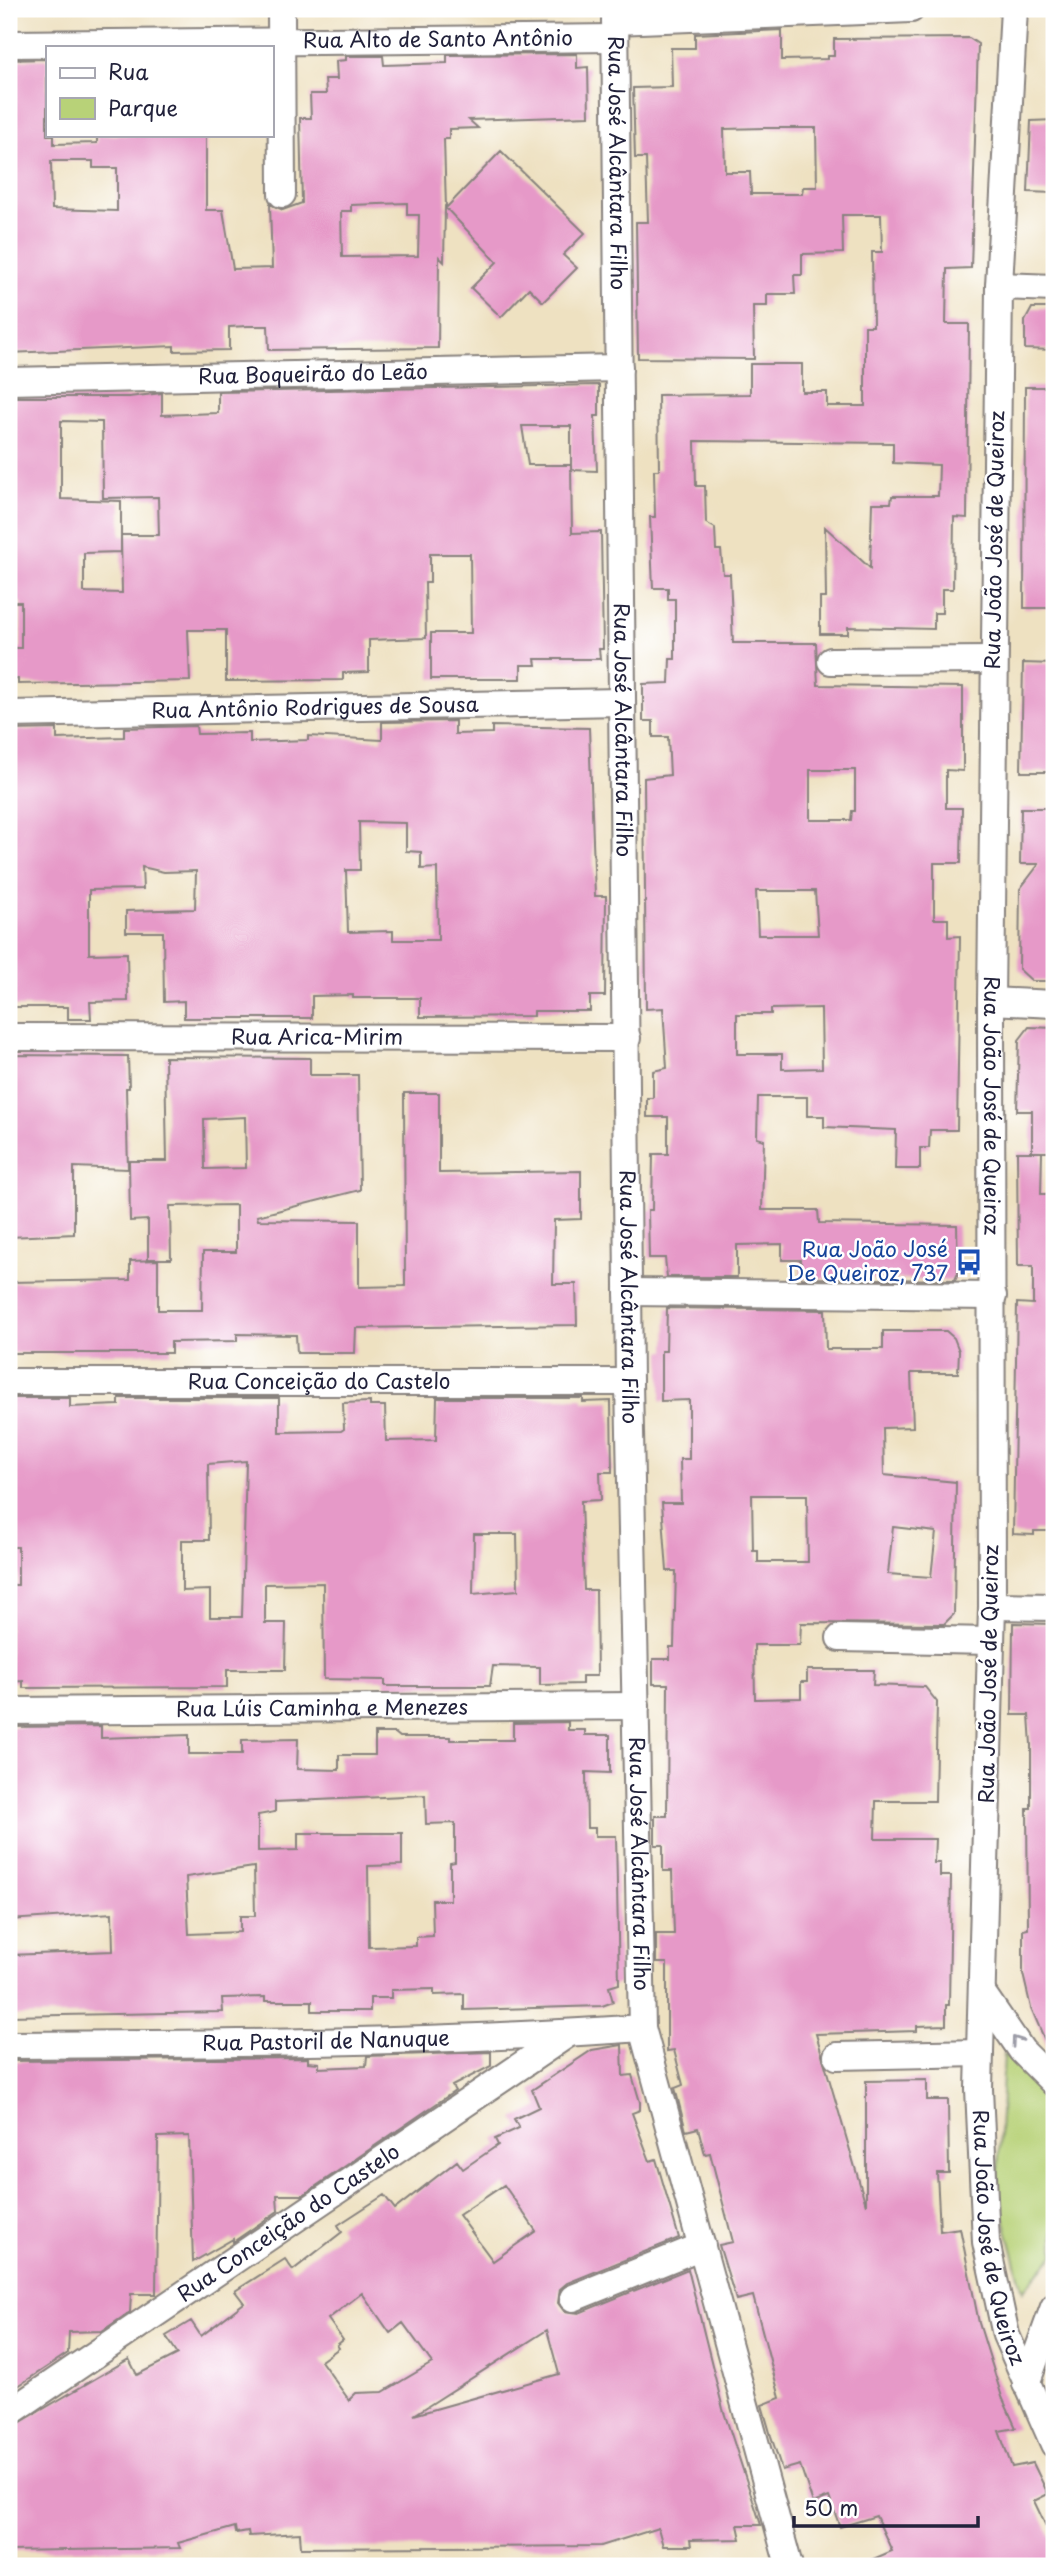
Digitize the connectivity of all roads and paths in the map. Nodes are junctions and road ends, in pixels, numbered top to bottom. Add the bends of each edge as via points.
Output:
1 (281, 9) edge
2 (911, 9) edge
3 (1014, 9) edge
4 (615, 23) edge
5 (282, 40) junction
6 (9, 44) edge
7 (282, 194) dead end
8 (999, 286) junction
9 (1054, 288) edge
10 (619, 368) junction
11 (9, 381) edge
12 (993, 660) junction
13 (831, 661) dead end
14 (621, 702) junction
15 (9, 714) edge
16 (991, 1001) junction
17 (1054, 1004) edge
18 (9, 1037) edge
19 (627, 1038) junction
20 (628, 1292) junction
21 (993, 1296) junction
22 (9, 1381) edge
23 (629, 1382) junction
24 (992, 1606) junction
25 (1054, 1607) edge
26 (840, 1638) dead end
27 (991, 1641) junction
28 (636, 1706) junction
29 (9, 1711) edge
30 (983, 1994) junction
31 (642, 2028) junction
32 (569, 2034) junction
33 (9, 2045) edge
34 (981, 2053) junction
35 (837, 2056) dead end
36 (1054, 2083) edge
37 (702, 2246) junction
38 (573, 2298) dead end
39 (1054, 2307) edge
40 (1026, 2384) junction
41 (9, 2413) edge
42 (1054, 2444) edge
43 (789, 2566) edge

1 - 5 street
2 - 4 street, Rua Alto de Santo Antônio
3 - 8 street, Rua João José de Queiroz
4 - 5 street, Rua Alto de Santo Antônio
4 - 10 street, Rua José Alcântara Filho
5 - 6 street, Rua Alto de Santo Antônio
5 - 7 street
8 - 9 street
8 - 12 street, Rua João José de Queiroz
10 - 11 street, Rua Boqueirão do Leão
10 - 14 street, Rua José Alcântara Filho
12 - 13 street
12 - 16 street, Rua João José de Queiroz
14 - 15 street, Rua Antônio Rodrigues de Sousa
14 - 19 street, Rua José Alcântara Filho
16 - 17 street
16 - 21 street, Rua João José de Queiroz
18 - 19 street, Rua Arica-Mirim
19 - 20 street, Rua José Alcântara Filho
20 - 21 street
20 - 23 street, Rua José Alcântara Filho
21 - 24 street, Rua João José de Queiroz
22 - 23 street, Rua Conceição do Castelo
23 - 28 street, Rua José Alcântara Filho
24 - 25 street
24 - 27 street, Rua João José de Queiroz
26 - 27 street
27 - 30 street, Rua João José de Queiroz
28 - 29 street, Rua Lúis Caminha e Menezes
28 - 31 street, Rua José Alcântara Filho
30 - 34 street, Rua João José de Queiroz
36 -> 30 street via 1022,2051
31 - 32 street, Rua Pastoril de Nanuque
31 - 37 street, Rua José Alcântara Filho
32 - 33 street, Rua Pastoril de Nanuque
32 - 41 street, Rua Conceição do Castelo
34 - 35 street
34 - 40 street, Rua João José de Queiroz via 986,2242 1006,2335
37 - 38 street
37 - 43 street, Rua José Alcântara Filho
39 - 40 street
40 - 42 street, Rua João José de Queiroz

